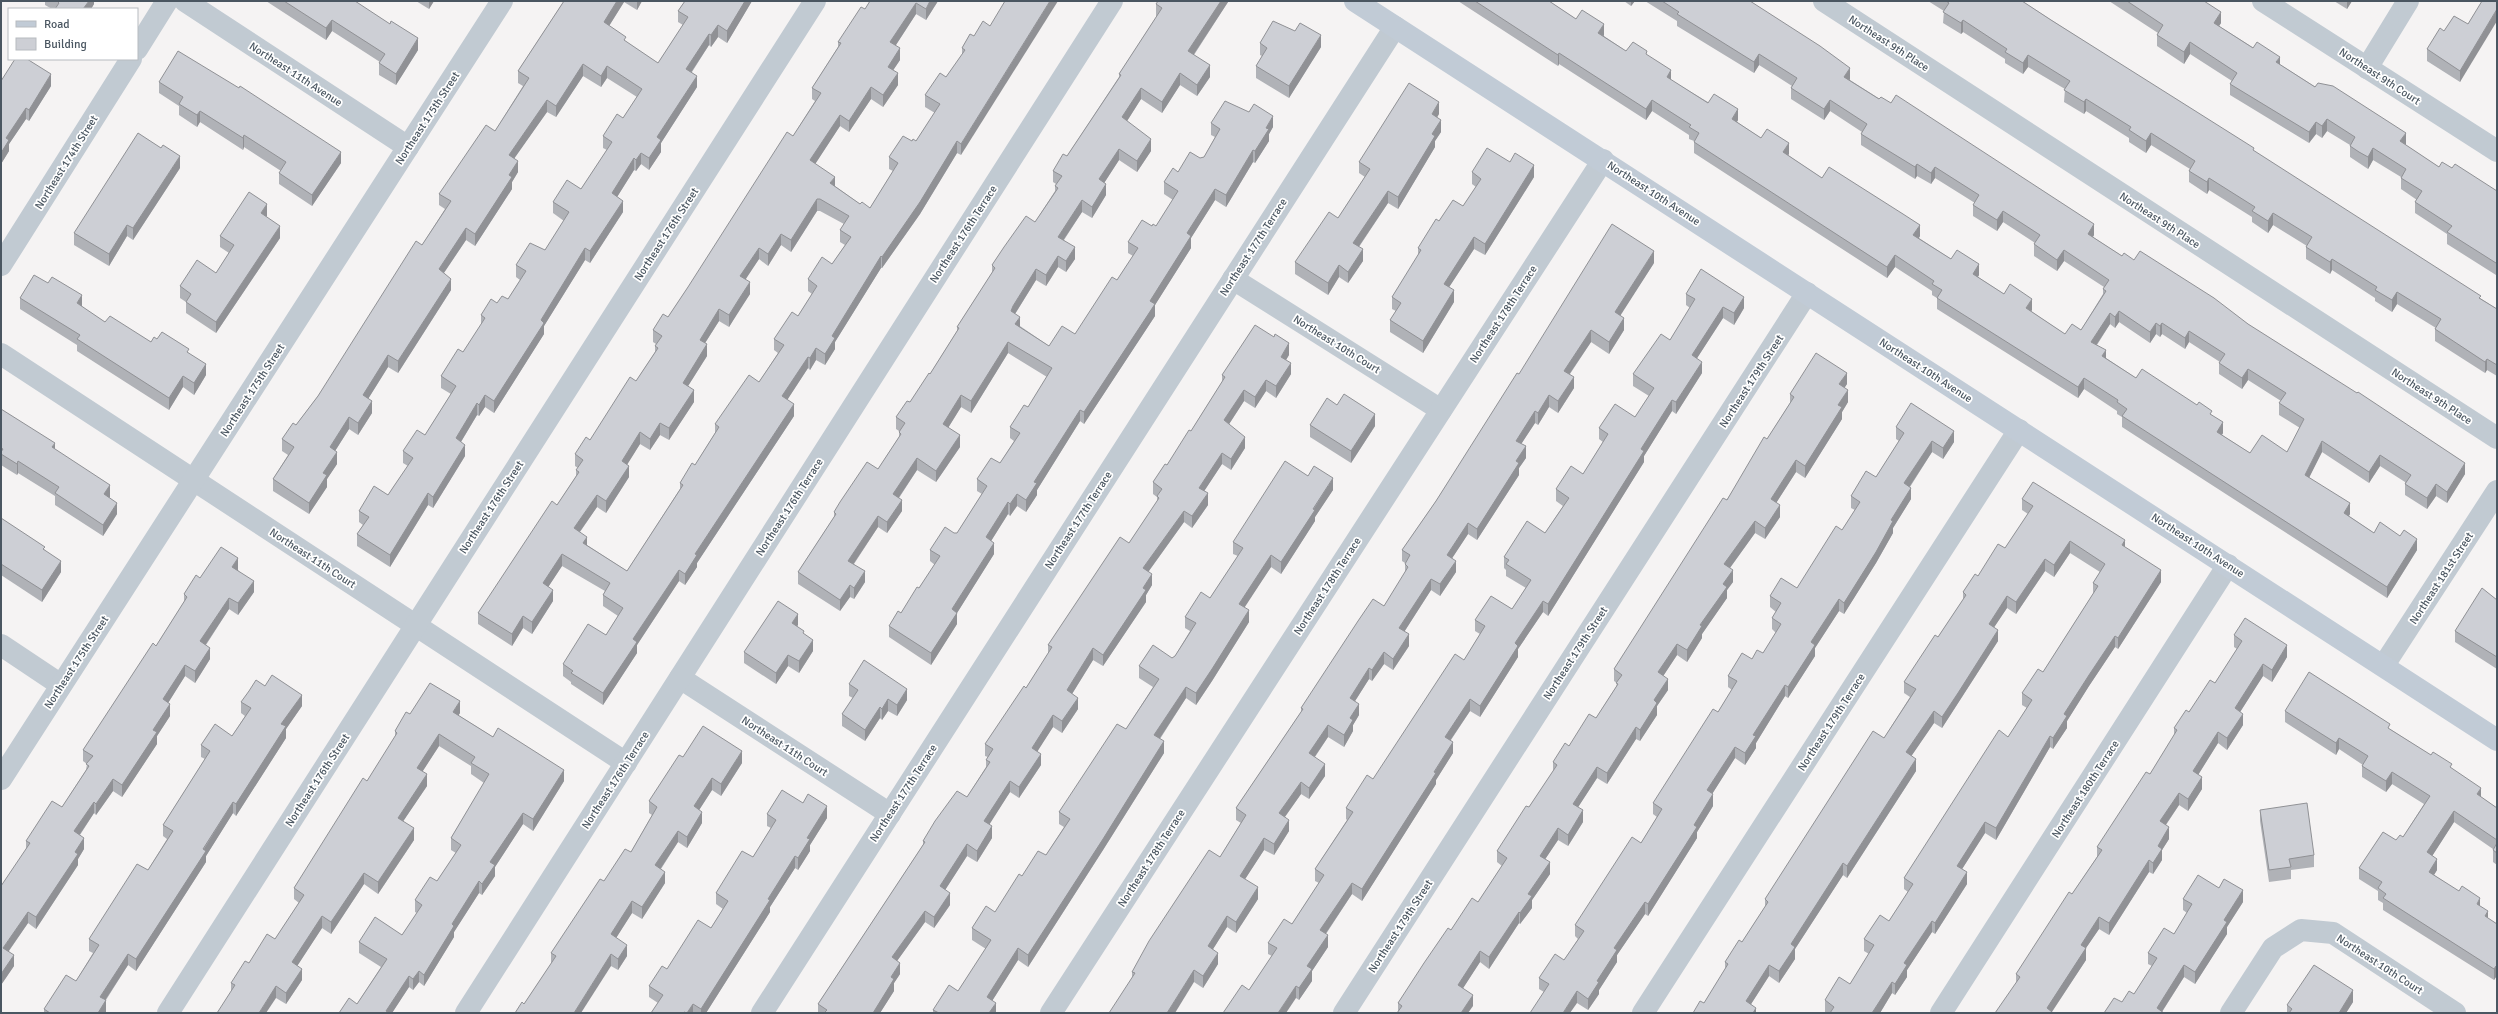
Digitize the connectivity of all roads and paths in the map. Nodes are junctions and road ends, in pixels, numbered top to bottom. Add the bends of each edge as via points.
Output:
1 (167, 1) edge
2 (185, 1) edge
3 (502, 1) edge
4 (815, 1) edge
5 (1112, 1) edge
6 (1354, 1) edge
7 (1824, 1) edge
8 (2263, 1) edge
9 (2408, 1) edge
10 (1395, 27) junction
11 (138, 47) edge
12 (130, 60) edge
13 (2367, 68) junction
14 (408, 147) junction
15 (2497, 151) edge
16 (1603, 160) junction
17 (1, 265) edge
18 (1233, 278) junction
19 (1807, 293) junction
20 (1, 354) edge
21 (1441, 410) junction
22 (2019, 430) junction
23 (2497, 438) edge
24 (194, 480) junction
25 (2497, 491) edge
26 (2228, 565) junction
27 (416, 625) junction
28 (1, 646) edge
29 (2384, 665) junction
30 (680, 678) junction
31 (61, 685) junction
32 (2497, 740) edge
33 (626, 763) junction
34 (1, 779) edge
35 (890, 814) junction
36 (168, 1013) edge
37 (466, 1013) edge
38 (762, 1013) edge
39 (1051, 1013) edge
40 (1344, 1013) edge
41 (1643, 1013) edge
42 (1941, 1013) edge
43 (2231, 1013) edge
44 (2455, 1013) edge

1 - 11 street
2 - 14 street, Northeast 11th Avenue
3 - 14 street, Northeast 175th Street
4 - 27 street, Northeast 176th Street
5 - 30 street, Northeast 176th Terrace
6 - 10 street, Northeast 10th Avenue
7 - 23 street, Northeast 9th Place
8 - 13 street, Northeast 9th Court
9 - 13 street
10 - 16 street, Northeast 10th Avenue
10 - 18 street, Northeast 177th Terrace
12 - 17 street, Northeast 174th Street
13 - 15 street, Northeast 9th Court
14 - 24 street, Northeast 175th Street
16 - 19 street, Northeast 10th Avenue
16 - 21 street, Northeast 178th Terrace
18 - 21 street, Northeast 10th Court
18 - 35 street, Northeast 177th Terrace
19 - 22 street, Northeast 10th Avenue
19 - 40 street, Northeast 179th Street
20 - 24 street, Northeast 11th Court
21 - 39 street, Northeast 178th Terrace
22 - 26 street, Northeast 10th Avenue
22 - 41 street, Northeast 179th Terrace
24 - 27 street, Northeast 11th Court
24 - 31 street, Northeast 175th Street
25 - 29 street, Northeast 181st Street
26 - 29 street, Northeast 10th Avenue
26 - 42 street, Northeast 180th Terrace
27 - 33 street, Northeast 11th Court
27 - 36 street, Northeast 176th Street
28 - 31 street
29 - 32 street, Northeast 10th Avenue
30 - 33 street, Northeast 176th Terrace
30 - 35 street, Northeast 11th Court
31 - 34 street, Northeast 175th Street
33 - 37 street, Northeast 176th Terrace
35 - 38 street, Northeast 177th Terrace
43 - 44 street, Northeast 10th Court via 2273,948 2301,930 2333,933

